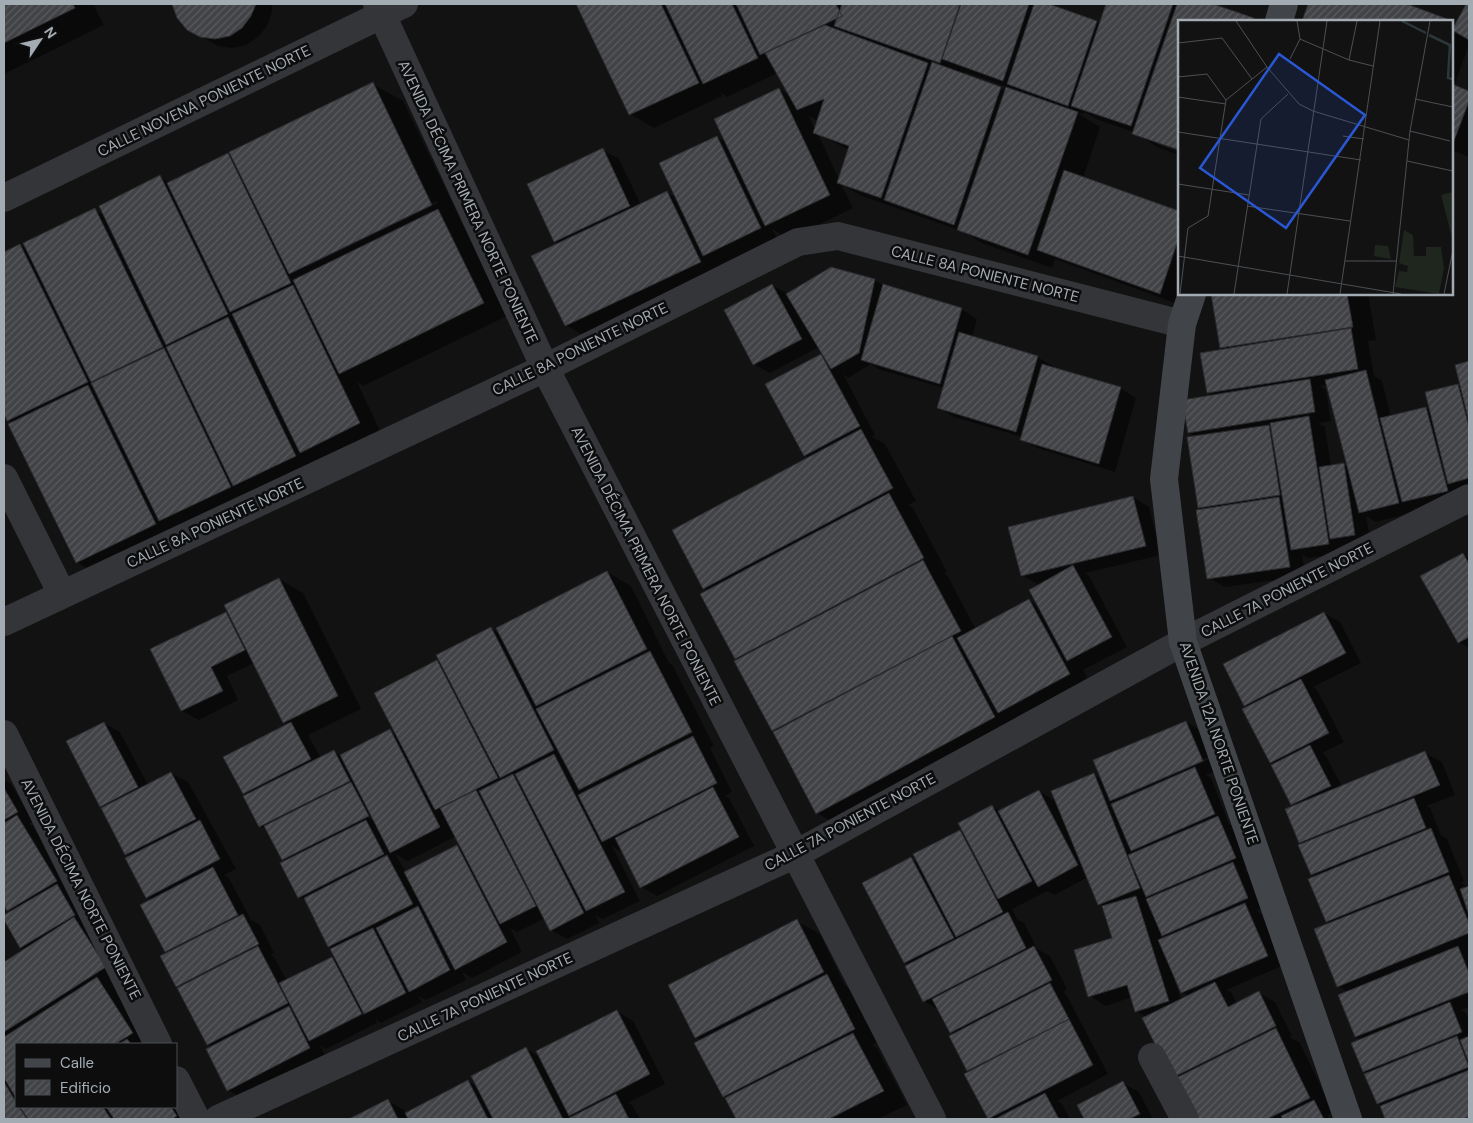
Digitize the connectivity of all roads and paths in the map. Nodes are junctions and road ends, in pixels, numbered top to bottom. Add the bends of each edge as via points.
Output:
1 (1284, 4) edge
2 (388, 8) edge
3 (1279, 20) edge
4 (4, 198) edge
5 (1192, 295) edge
6 (1182, 324) junction
7 (545, 368) junction
8 (4, 478) edge
9 (1469, 498) edge
10 (62, 594) junction
11 (4, 622) edge
12 (1183, 642) junction
13 (4, 734) edge
14 (794, 854) junction
15 (158, 1043) edge
16 (1152, 1057) dead end
17 (178, 1084) edge
18 (196, 1119) edge
19 (218, 1119) edge
20 (932, 1119) edge
21 (1185, 1119) edge
22 (1348, 1119) edge

1 - 3 street
2 - 4 street, CALLE NOVENA PONIENTE NORTE
2 - 7 street, AVENIDA DÉCIMA PRIMERA NORTE PONIENTE
5 - 6 street, AVENIDA 12A NORTE PONIENTE
6 - 7 street, CALLE 8A PONIENTE NORTE via 838,236 798,242
6 - 12 street, AVENIDA 12A NORTE PONIENTE via 1164,479
7 - 10 street, CALLE 8A PONIENTE NORTE
7 - 14 street, AVENIDA DÉCIMA PRIMERA NORTE PONIENTE
8 - 10 street
9 - 12 street, CALLE 7A PONIENTE NORTE
10 - 11 street, CALLE 8A PONIENTE NORTE
12 - 14 street, CALLE 7A PONIENTE NORTE
12 - 22 street, AVENIDA 12A NORTE PONIENTE
13 - 15 street, AVENIDA DÉCIMA NORTE PONIENTE
14 - 19 street, CALLE 7A PONIENTE NORTE
14 - 20 street, AVENIDA DÉCIMA PRIMERA NORTE PONIENTE
16 - 21 street
17 - 18 street

